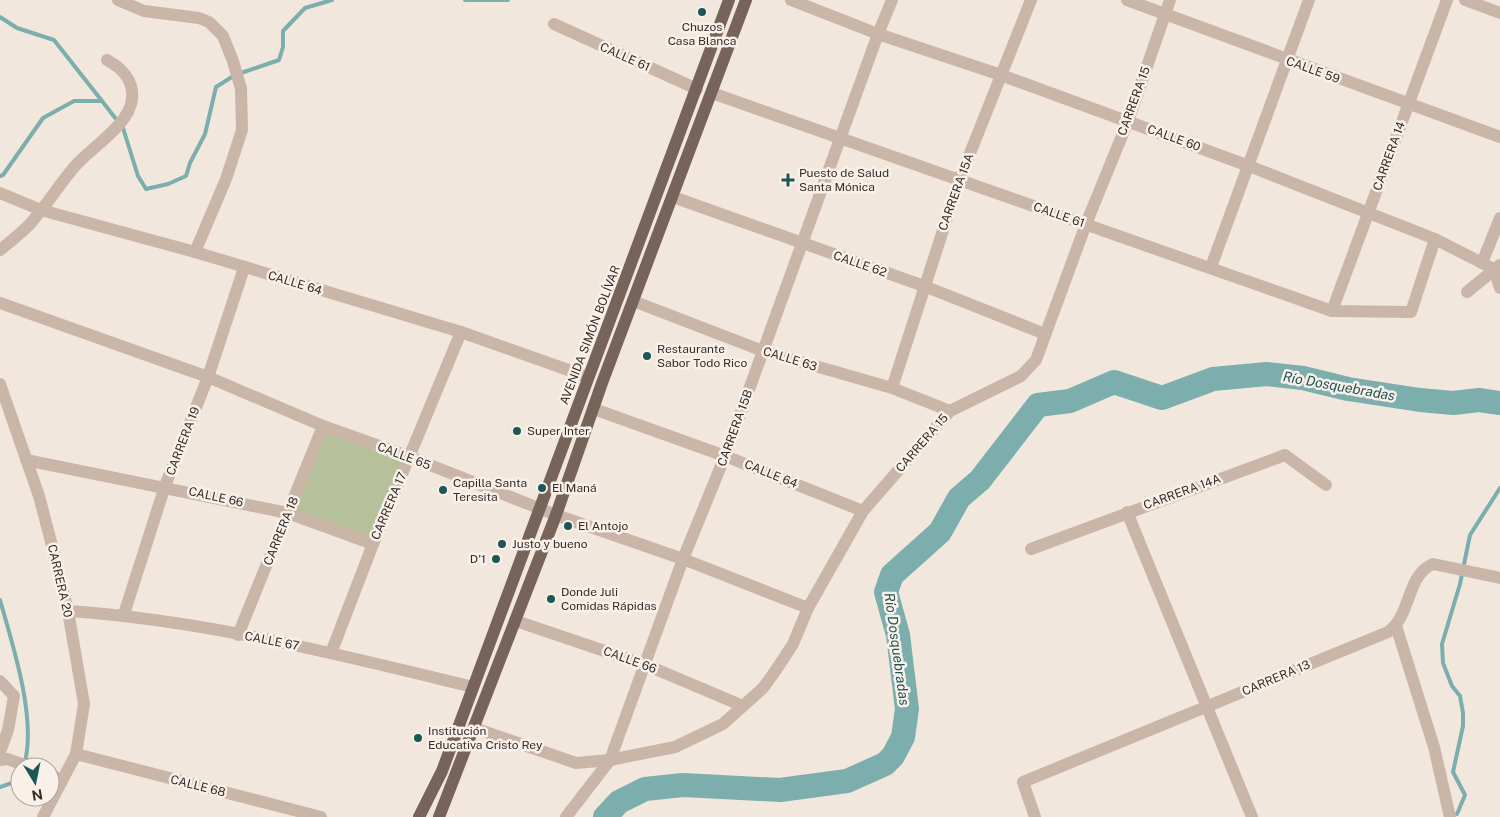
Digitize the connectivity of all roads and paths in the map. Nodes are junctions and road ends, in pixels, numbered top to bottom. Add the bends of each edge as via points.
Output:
1 (118, 0) edge
2 (729, 0) edge
3 (746, 0) edge
4 (791, 0) edge
5 (892, 0) edge
6 (1031, 0) edge
7 (1127, 0) edge
8 (1170, 0) edge
9 (1309, 0) edge
10 (1447, 0) edge
11 (1465, 0) edge
12 (1500, 13) edge
13 (1164, 14) junction
14 (554, 24) dead end
15 (878, 34) junction
16 (107, 60) dead end
17 (1287, 60) junction
18 (1001, 75) junction
19 (697, 89) junction
20 (712, 93) junction
21 (1407, 104) junction
22 (1128, 121) junction
23 (1500, 137) edge
24 (840, 140) junction
25 (1249, 166) junction
26 (959, 181) junction
27 (0, 193) edge
28 (674, 197) junction
29 (41, 210) junction
30 (1369, 213) junction
31 (1500, 218) edge
32 (1086, 224) junction
33 (1434, 239) junction
34 (802, 244) junction
35 (0, 250) edge
36 (195, 252) junction
37 (1482, 263) junction
38 (1211, 267) junction
39 (1497, 267) edge
40 (244, 268) junction
41 (924, 286) junction
42 (1500, 288) edge
43 (1466, 292) dead end
44 (633, 301) junction
45 (0, 303) edge
46 (1332, 311) junction
47 (461, 332) junction
48 (1045, 334) junction
49 (764, 351) junction
50 (208, 377) junction
51 (588, 377) junction
52 (0, 384) edge
53 (892, 388) junction
54 (594, 409) junction
55 (950, 410) junction
56 (323, 426) junction
57 (725, 456) junction
58 (410, 457) junction
59 (26, 460) junction
60 (1326, 485) dead end
61 (166, 486) junction
62 (540, 509) junction
63 (863, 511) junction
64 (1127, 512) junction
65 (288, 513) junction
66 (556, 516) junction
67 (373, 544) junction
68 (1031, 549) dead end
69 (683, 559) junction
70 (1500, 578) edge
71 (808, 608) junction
72 (68, 611) junction
73 (124, 614) junction
74 (516, 621) junction
75 (1396, 626) junction
76 (238, 635) junction
77 (331, 653) junction
78 (646, 665) junction
79 (0, 681) edge
80 (474, 687) junction
81 (743, 706) junction
82 (1208, 707) junction
83 (474, 728) junction
84 (0, 752) edge
85 (76, 754) junction
86 (610, 760) junction
87 (60, 772) edge
88 (321, 817) edge
89 (419, 817) edge
90 (439, 817) edge
91 (566, 817) edge
92 (1035, 817) edge
93 (1252, 817) edge
94 (1450, 817) edge

1 - 36 street via 144,12 209,22 223,36 233,62 240,88 242,130 226,179
2 - 19 main road, AVENIDA SIMÓN BOLÍVAR
3 - 20 main road
4 - 15 street, CALLE 60
5 - 15 street, CARRERA 15B
6 - 18 street, CARRERA 15A
7 - 13 street, CALLE 59
8 - 13 street, CARRERA 15
9 - 17 street
10 - 21 street, CARRERA 14
11 - 12 street
13 - 17 street, CALLE 59
13 - 22 street, CARRERA 15
14 - 19 street, CALLE 61
15 - 18 street, CALLE 60
15 - 24 street, CARRERA 15B
16 - 29 street via 121,68 129,83 132,99 127,115 74,166
17 - 21 street, CALLE 59
17 - 25 street
18 - 22 street, CALLE 60
18 - 26 street, CARRERA 15A
19 - 51 main road, AVENIDA SIMÓN BOLÍVAR
20 - 24 street, CALLE 61
20 - 28 main road
21 - 23 street, CALLE 59
21 - 30 street, CARRERA 14
22 - 25 street, CALLE 60
22 - 32 street, CARRERA 15
24 - 26 street, CALLE 61
24 - 34 street, CARRERA 15B
25 - 30 street, CALLE 60
25 - 38 street
26 - 32 street, CALLE 61
26 - 41 street, CARRERA 15A
27 - 29 street, CALLE 64
28 - 34 street, CALLE 62
28 - 44 main road
29 - 35 street via 29,226
29 - 36 street, CALLE 64
30 - 33 street, CALLE 60
30 - 46 street, CARRERA 14
31 - 37 street
32 - 38 street, CALLE 61
32 - 48 street, CARRERA 15
33 - 37 street, CALLE 60
33 - 46 street, CALLE 61 via 1410,312
34 - 41 street, CALLE 62
34 - 49 street, CARRERA 15B
36 - 40 street, CALLE 64
37 - 39 street, CALLE 60
38 - 46 street, CALLE 61
39 - 42 street
39 - 43 street
40 - 47 street, CALLE 64
40 - 50 street, CARRERA 19
41 - 48 street, CALLE 62
41 - 53 street, CARRERA 15A
44 - 49 street, CALLE 63
44 - 54 main road
45 - 50 street, CALLE 65
47 - 51 street, CALLE 64
47 - 58 street, CARRERA 17
48 - 55 street, CARRERA 15 via 1036,360 1020,376
49 - 53 street, CALLE 63
49 - 57 street, CARRERA 15B
50 - 56 street, CALLE 65
50 - 61 street, CARRERA 19
51 - 62 main road, AVENIDA SIMÓN BOLÍVAR
52 - 59 street, CARRERA 20
53 - 55 street, CALLE 63
54 - 57 street, CALLE 64
54 - 66 main road
55 - 63 street, CARRERA 15
56 - 58 street, CALLE 65
56 - 65 street, CARRERA 18
57 - 63 street, CALLE 64
57 - 69 street, CARRERA 15B
58 - 62 street, CALLE 65
58 - 67 street, CARRERA 17
59 - 61 street, CALLE 66
59 - 72 street, CARRERA 20 via 39,496
60 - 64 street, CARRERA 14A via 1285,455
61 - 65 street, CALLE 66
61 - 73 street, CARRERA 19
62 - 66 street, CALLE 65
62 - 80 main road, AVENIDA SIMÓN BOLÍVAR
63 - 71 street, CARRERA 15
64 - 68 street, CARRERA 14A
64 - 82 street
65 - 67 street, CALLE 66
65 - 76 street, CARRERA 18
66 - 69 street, CALLE 65
66 - 74 main road
67 - 77 street, CARRERA 17
69 - 71 street, CALLE 65
69 - 78 street, CARRERA 15B
70 - 75 street via 1433,564 1426,567
71 - 81 street, CARRERA 15 via 793,644 776,670 763,688
72 - 73 street, CALLE 67
72 - 85 street, CARRERA 20 via 84,704
73 - 76 street, CALLE 67
74 - 78 street, CALLE 66
74 - 83 main road
75 - 82 street, CARRERA 13
75 - 94 street via 1434,747
76 - 77 street, CALLE 67
77 - 80 street, CALLE 67
78 - 81 street, CALLE 66
78 - 86 street, CARRERA 15B
79 - 84 street via 14,696
80 - 89 main road, AVENIDA SIMÓN BOLÍVAR via 442,772
81 - 86 street, CARRERA 15 via 723,724 675,747
82 - 92 street, CARRERA 13 via 1023,782
82 - 93 street
83 - 86 street via 576,763
83 - 90 main road
85 - 87 street, CARRERA 20
85 - 88 street, CALLE 68
86 - 91 street, CARRERA 15B

